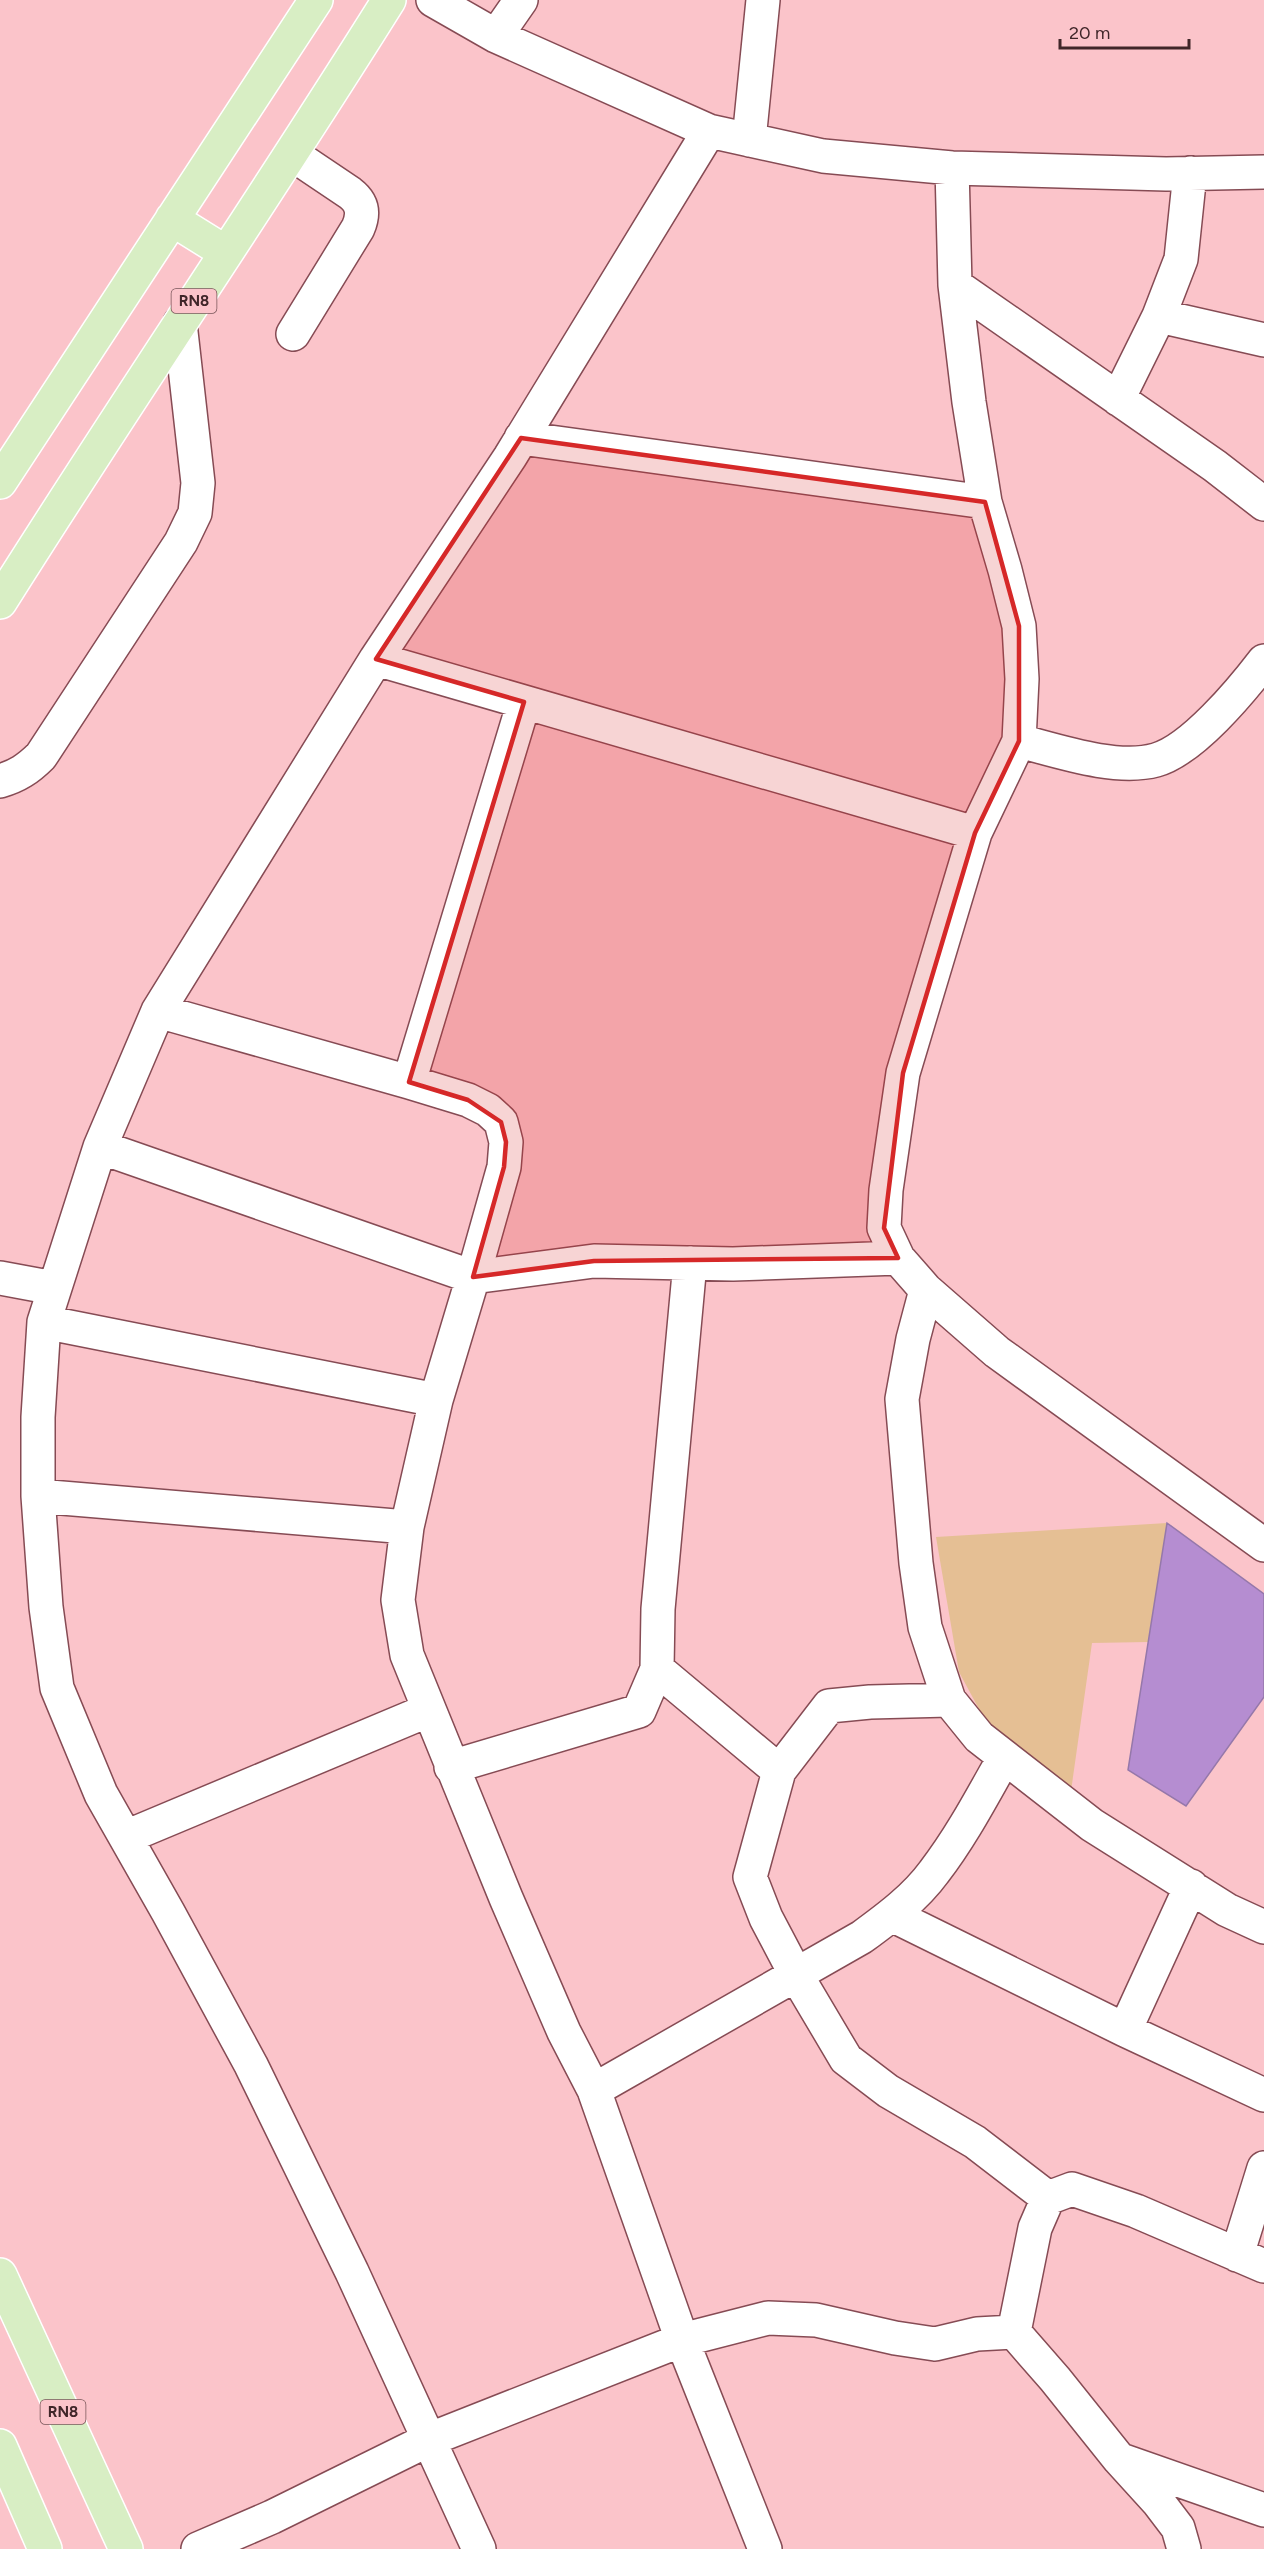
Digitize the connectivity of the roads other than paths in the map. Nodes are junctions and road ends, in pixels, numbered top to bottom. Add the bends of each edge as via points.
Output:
1 (316, 0) edge
2 (389, 0) edge
3 (433, 0) edge
4 (521, 0) edge
5 (763, 0) edge
6 (496, 36) junction
7 (709, 131) junction
8 (749, 140) junction
9 (292, 154) junction
10 (952, 168) junction
11 (1264, 172) edge
12 (1190, 173) junction
13 (172, 219) junction
14 (225, 252) junction
15 (955, 285) junction
16 (1159, 316) junction
17 (180, 323) junction
18 (293, 334) dead end
19 (1264, 340) edge
20 (1118, 399) junction
21 (521, 438) junction
22 (0, 482) edge
23 (985, 502) junction
24 (1264, 504) edge
25 (0, 602) edge
26 (376, 659) junction
27 (1264, 661) edge
28 (524, 702) junction
29 (1019, 741) junction
30 (0, 781) edge
31 (975, 833) junction
32 (158, 1011) junction
33 (409, 1082) junction
34 (100, 1147) junction
35 (898, 1258) junction
36 (690, 1263) junction
37 (473, 1277) junction
38 (0, 1278) edge
39 (54, 1288) junction
40 (926, 1290) junction
41 (44, 1322) junction
42 (436, 1400) junction
43 (38, 1496) junction
44 (407, 1527) junction
45 (1264, 1545) edge
46 (657, 1669) junction
47 (949, 1700) junction
48 (429, 1710) junction
49 (1004, 1758) junction
50 (452, 1767) junction
51 (779, 1771) junction
52 (126, 1837) junction
53 (1191, 1886) junction
54 (892, 1915) junction
55 (1264, 1927) edge
56 (795, 1973) junction
57 (1125, 2030) junction
58 (594, 2090) junction
59 (1264, 2096) edge
60 (1264, 2169) edge
61 (1048, 2198) junction
62 (1250, 2260) edge
63 (0, 2275) edge
64 (1014, 2332) junction
65 (682, 2340) junction
66 (428, 2440) junction
67 (0, 2446) edge
68 (1119, 2459) junction
69 (1264, 2511) edge
70 (45, 2549) edge
71 (126, 2549) edge
72 (198, 2549) edge
73 (479, 2549) edge
74 (765, 2549) edge
75 (1184, 2549) edge

1 - 13 main road
2 - 9 main road, RN8
3 - 6 street
4 - 6 street
5 - 8 street
6 - 7 street
7 - 8 street
7 - 21 street
8 - 10 street via 823,156
9 - 14 main road, RN8
9 - 18 street via 351,193 362,209 358,228
10 - 12 street
10 - 15 street
11 - 12 street
12 - 16 street via 1181,259
13 - 14 main road
13 - 22 main road
14 - 17 main road, RN8
15 - 20 street
15 - 23 street
16 - 19 street
16 - 20 street
17 - 25 main road, RN8
17 - 30 street via 198,483 195,513 182,542 41,756 30,767
20 - 24 street
21 - 23 street
21 - 26 street
23 - 29 street via 1019,626
26 - 28 street
26 - 32 street
27 - 29 street via 1241,691 1189,742 1156,760 1104,760
28 - 31 street
28 - 33 street
29 - 31 street
31 - 35 street via 903,1073 884,1228
32 - 33 street
32 - 34 street
33 - 37 street via 468,1100 489,1110 501,1122 506,1142 504,1167
34 - 37 street
34 - 39 street
35 - 36 street
35 - 40 street
36 - 37 street via 594,1261
36 - 46 street via 658,1609
37 - 42 street
38 - 39 street
39 - 41 street
40 - 45 street via 997,1352
40 - 47 street via 902,1399 916,1563 926,1627
41 - 42 street
41 - 43 street
42 - 44 street
43 - 44 street
43 - 52 street via 57,1688 101,1794
44 - 48 street via 398,1600 407,1655
46 - 50 street via 639,1711
46 - 51 street
47 - 49 street via 979,1737
47 - 51 street via 829,1706
48 - 50 street
48 - 52 street
49 - 53 street via 1092,1825
49 - 54 street via 933,1874
50 - 58 street via 564,2032
51 - 56 street via 750,1877
52 - 66 street via 251,2066 352,2272
53 - 55 street via 1227,1910
53 - 57 street
54 - 56 street
54 - 57 street
56 - 58 street
56 - 61 street via 846,2059 888,2091 975,2142
57 - 59 street
58 - 65 street
60 - 62 street
61 - 62 street via 1072,2189 1136,2211
61 - 64 street via 1035,2228
63 - 71 main road, RN8
64 - 65 street via 977,2334 935,2344 816,2320 768,2318
64 - 68 street
65 - 66 street
65 - 74 street
66 - 72 street
66 - 73 street
67 - 70 main road
68 - 69 street
68 - 75 street via 1178,2529

